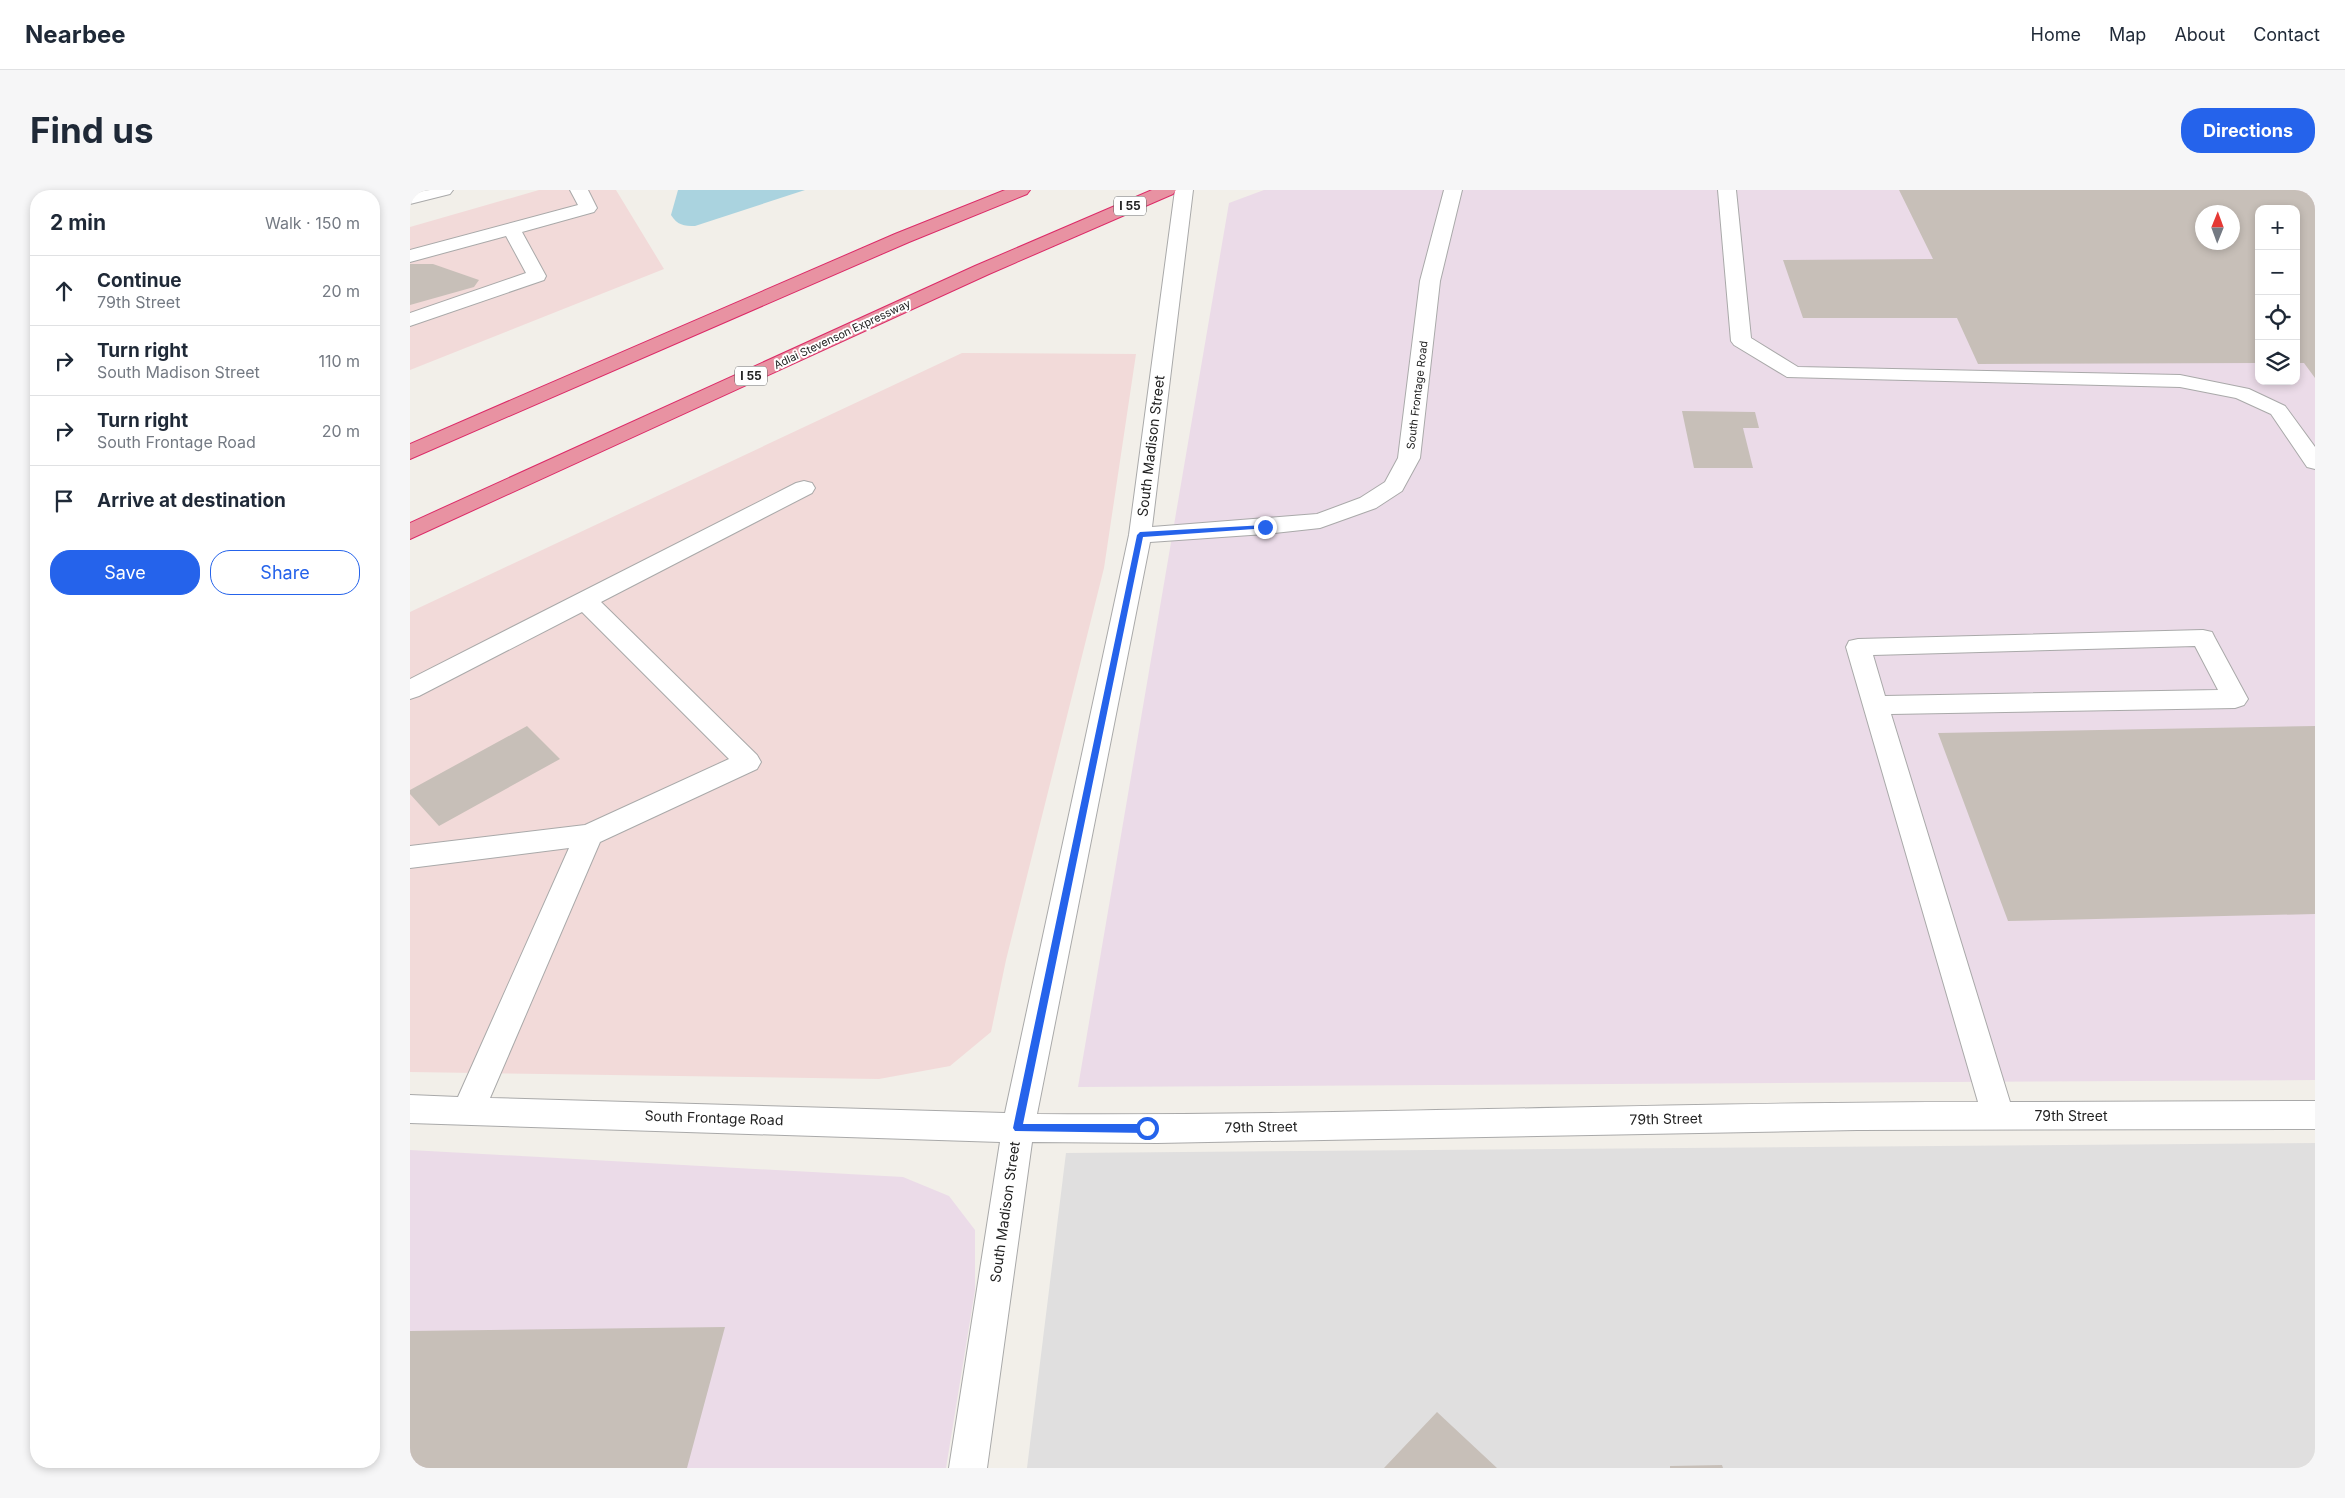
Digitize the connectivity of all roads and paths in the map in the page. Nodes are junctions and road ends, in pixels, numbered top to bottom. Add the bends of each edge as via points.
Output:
1 (444, 190) edge
2 (580, 190) edge
3 (1021, 190) edge
4 (1167, 190) edge
5 (1184, 190) edge
6 (1453, 190) edge
7 (1727, 190) edge
8 (410, 199) edge
9 (511, 229) junction
10 (410, 256) edge
11 (410, 320) edge
12 (410, 452) edge
13 (2315, 462) edge
14 (804, 488) dead end
15 (410, 532) edge
16 (1140, 535) junction
17 (585, 600) junction
18 (410, 690) edge
19 (1876, 705) junction
20 (589, 835) junction
21 (410, 857) edge
22 (410, 1109) edge
23 (468, 1111) junction
24 (1998, 1116) junction
25 (2315, 1116) edge
26 (1018, 1128) junction
27 (968, 1468) edge

1 - 8 street
2 - 9 street via 588,208
3 - 12 highway via 893,242
4 - 15 highway, Adlai Stevenson Expressway / I 55 via 982,270
5 - 16 street, South Madison Street
6 - 16 street, South Frontage Road via 1430,281 1409,458 1394,486 1368,502 1320,521
7 - 13 street via 1741,341 1794,373 2180,381 2242,393 2278,410
9 - 10 street
9 - 11 street via 537,276
14 - 17 street
16 - 26 street, South Madison Street
17 - 18 street
17 - 20 street via 748,762
19 - 19 street via 1858,647 2203,638 2235,699
19 - 24 street
20 - 21 street
20 - 23 street
22 - 23 street, South Frontage Road
23 - 26 street, South Frontage Road
24 - 25 street, 79th Street
24 - 26 street, 79th Street
26 - 27 street, South Madison Street

